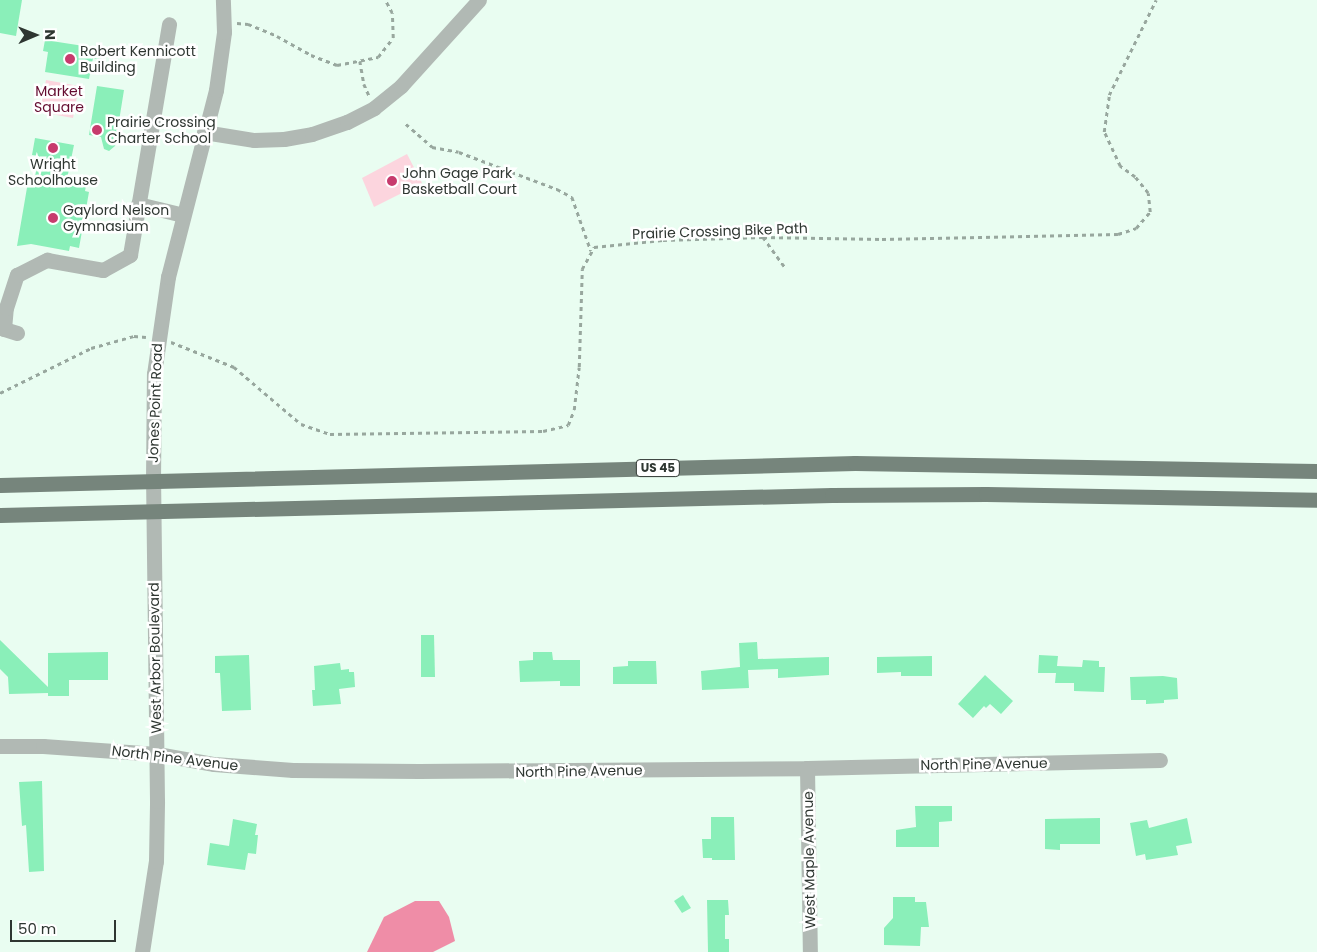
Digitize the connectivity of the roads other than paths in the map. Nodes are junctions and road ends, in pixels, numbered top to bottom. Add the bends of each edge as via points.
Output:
1 (223, 0) edge
2 (479, 0) edge
3 (169, 24) dead end
4 (204, 132) junction
5 (138, 204) junction
6 (183, 215) junction
7 (16, 332) dead end
8 (1317, 471) edge
9 (153, 482) junction
10 (0, 485) edge
11 (1317, 500) edge
12 (153, 512) junction
13 (0, 515) edge
14 (0, 746) edge
15 (156, 754) junction
16 (1160, 760) dead end
17 (807, 768) junction
18 (142, 952) edge
19 (810, 952) edge

1 - 4 street, Jones Point Road via 216,90
2 - 4 street via 401,86 374,108 347,122 312,134 284,138 254,140
3 - 5 street
4 - 6 street, Jones Point Road
5 - 6 street
5 - 7 street via 130,255 103,270 47,260 17,275 6,308 4,329
6 - 9 street, Jones Point Road via 157,339
8 - 9 main road, US 45 via 855,463
9 - 10 main road, US 45
9 - 12 street, Jones Point Road
11 - 12 main road via 986,494 832,495
12 - 13 main road
12 - 15 street, West Arbor Boulevard
14 - 15 street, North Pine Avenue
15 - 17 street, North Pine Avenue via 214,764 294,770 490,772
15 - 18 street, West Arbor Boulevard via 156,861
16 - 17 street, North Pine Avenue
17 - 19 street, West Maple Avenue

